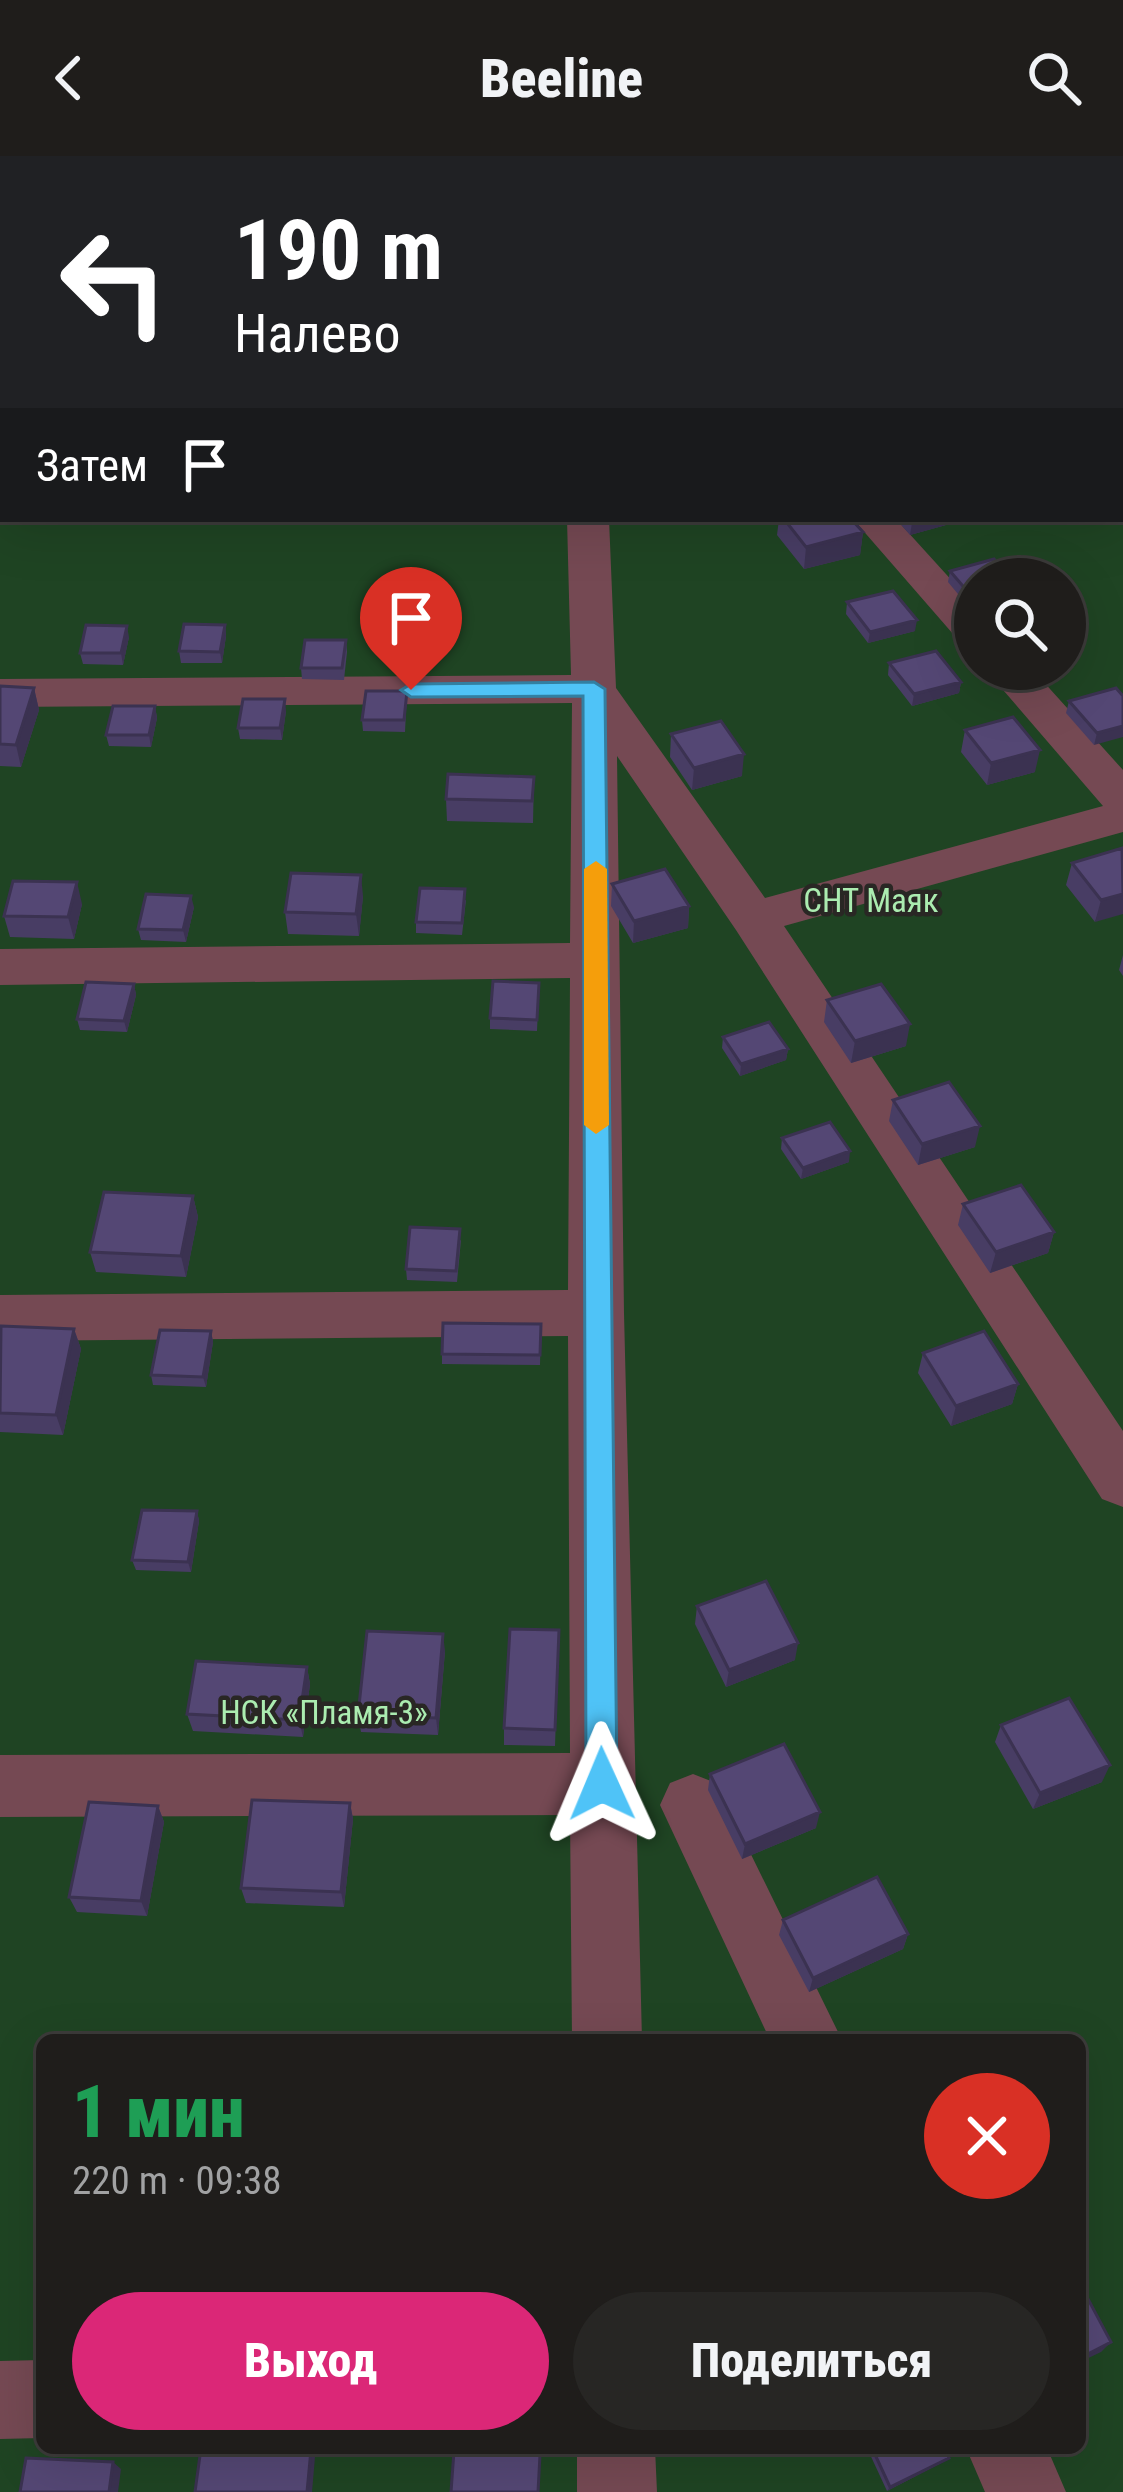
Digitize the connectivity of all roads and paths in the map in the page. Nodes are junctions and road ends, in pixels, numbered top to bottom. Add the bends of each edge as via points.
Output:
1 (588, 522) edge
2 (877, 522) edge
3 (954, 609) edge
4 (594, 689) junction
5 (1026, 690) edge
6 (0, 693) edge
7 (1123, 799) edge
8 (1123, 815) edge
9 (753, 918) junction
10 (597, 960) junction
11 (0, 967) edge
12 (596, 1312) junction
13 (0, 1318) edge
14 (1123, 1480) edge
15 (602, 1784) junction
16 (0, 1786) edge
17 (693, 1804) dead end
18 (607, 2034) edge
19 (804, 2034) edge
20 (36, 2399) edge
21 (0, 2400) edge
22 (616, 2454) edge
23 (1008, 2454) edge
24 (617, 2492) edge
25 (1026, 2492) edge

1 - 4 street
2 - 3 street
4 - 6 street
4 - 9 street
4 - 10 street
5 - 7 street
8 - 9 street
9 - 14 street
10 - 11 street
10 - 12 street
12 - 13 street
12 - 15 street
15 - 16 street
15 - 18 street
17 - 19 street
20 - 21 street
22 - 24 street
23 - 25 street

